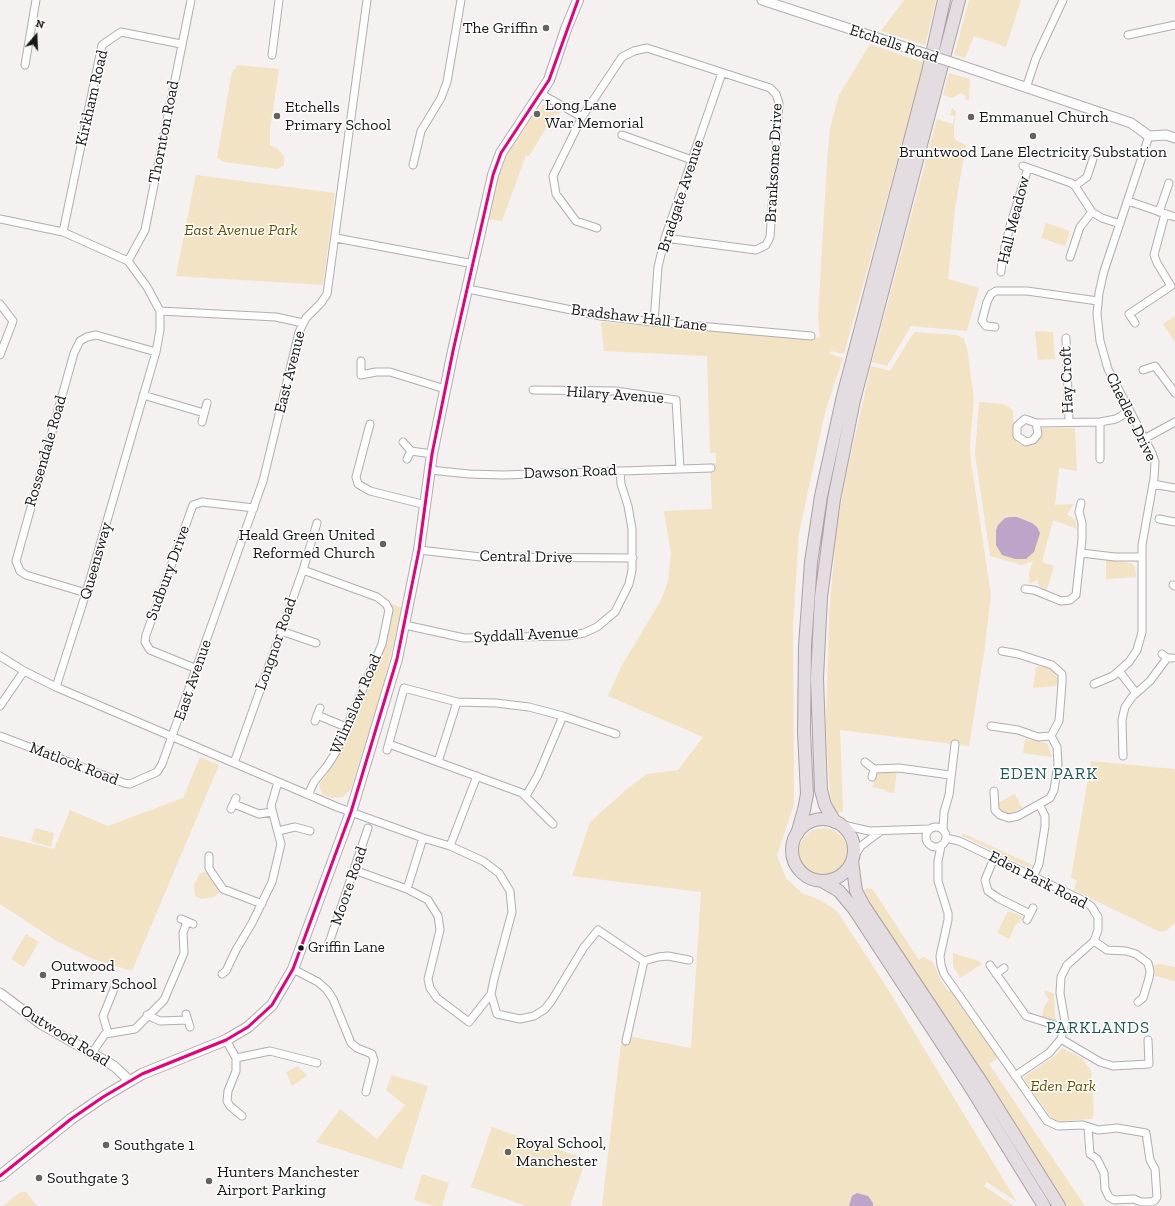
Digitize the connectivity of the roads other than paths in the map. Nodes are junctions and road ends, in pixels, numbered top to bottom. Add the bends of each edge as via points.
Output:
1 (36, 0) edge
2 (191, 0) edge
3 (279, 0) edge
4 (367, 0) edge
5 (461, 0) edge
6 (571, 0) edge
7 (578, 0) edge
8 (762, 0) edge
9 (944, 0) edge
10 (959, 0) edge
11 (1063, 0) edge
12 (1175, 25) edge
13 (566, 29) junction
14 (1128, 35) dead end
15 (181, 44) junction
16 (272, 55) dead end
17 (25, 65) dead end
18 (722, 73) junction
19 (1026, 88) junction
20 (541, 94) junction
21 (582, 117) junction
22 (622, 135) dead end
23 (1149, 136) junction
24 (1175, 138) edge
25 (1093, 159) dead end
26 (692, 160) junction
27 (413, 165) dead end
28 (1169, 183) dead end
29 (1075, 186) junction
30 (1128, 201) junction
31 (1092, 212) junction
32 (1162, 213) junction
33 (1175, 217) edge
34 (0, 219) edge
35 (1120, 224) junction
36 (597, 228) dead end
37 (63, 232) junction
38 (336, 238) junction
39 (665, 238) junction
40 (1070, 257) dead end
41 (128, 261) junction
42 (474, 264) junction
43 (1001, 272) dead end
44 (468, 289) junction
45 (1098, 300) junction
46 (0, 304) edge
47 (160, 311) junction
48 (654, 322) junction
49 (303, 323) junction
50 (1134, 323) dead end
51 (995, 327) dead end
52 (811, 336) dead end
53 (1066, 338) dead end
54 (156, 352) junction
55 (0, 355) edge
56 (361, 361) dead end
57 (1142, 370) dead end
58 (445, 388) junction
59 (533, 390) dead end
60 (1175, 392) edge
61 (144, 395) junction
62 (207, 404) dead end
63 (1129, 411) junction
64 (204, 413) junction
65 (202, 422) dead end
66 (1068, 422) junction
67 (1100, 422) junction
68 (1175, 422) edge
69 (1036, 423) dead end
70 (370, 424) dead end
71 (1144, 439) junction
72 (404, 442) dead end
73 (410, 451) junction
74 (432, 454) junction
75 (406, 459) dead end
76 (1100, 459) dead end
77 (710, 468) dead end
78 (680, 469) junction
79 (430, 470) junction
80 (620, 470) junction
81 (1153, 484) junction
82 (1175, 488) edge
83 (1081, 503) dead end
84 (426, 505) junction
85 (254, 508) junction
86 (1159, 519) dead end
87 (1175, 522) edge
88 (317, 524) dead end
89 (419, 550) junction
90 (1081, 553) junction
91 (1142, 557) junction
92 (633, 558) junction
93 (302, 570) junction
94 (1024, 589) dead end
95 (86, 593) junction
96 (405, 625) junction
97 (281, 631) junction
98 (316, 643) dead end
99 (1002, 651) dead end
100 (0, 656) edge
101 (1167, 656) dead end
102 (197, 669) junction
103 (24, 671) junction
104 (1119, 671) junction
105 (1094, 684) dead end
106 (56, 687) junction
107 (1136, 693) junction
108 (457, 702) junction
109 (0, 706) edge
110 (317, 715) dead end
111 (563, 716) junction
112 (991, 726) dead end
113 (346, 727) junction
114 (616, 734) dead end
115 (0, 736) edge
116 (1051, 736) junction
117 (173, 738) junction
118 (955, 744) dead end
119 (1123, 757) dead end
120 (438, 762) junction
121 (865, 762) dead end
122 (234, 763) junction
123 (874, 768) junction
124 (950, 775) junction
125 (477, 776) junction
126 (872, 777) dead end
127 (278, 782) junction
128 (308, 795) junction
129 (526, 796) junction
130 (986, 797) dead end
131 (234, 804) dead end
132 (1039, 804) junction
133 (272, 812) junction
134 (351, 812) junction
135 (944, 812) junction
136 (837, 823) junction
137 (552, 824) dead end
138 (368, 828) dead end
139 (931, 828) junction
140 (943, 829) junction
141 (909, 830) junction
142 (278, 831) junction
143 (310, 831) dead end
144 (882, 831) junction
145 (797, 834) junction
146 (422, 838) junction
147 (946, 838) junction
148 (928, 842) junction
149 (450, 846) junction
150 (941, 846) junction
151 (209, 856) dead end
152 (994, 858) junction
153 (852, 859) junction
154 (938, 861) junction
155 (354, 870) junction
156 (1033, 877) junction
157 (822, 881) junction
158 (407, 889) junction
159 (262, 904) junction
160 (1030, 914) dead end
161 (187, 922) dead end
162 (1094, 941) junction
163 (329, 944) dead end
164 (689, 960) dead end
165 (644, 961) junction
166 (990, 965) dead end
167 (1004, 968) dead end
168 (293, 969) junction
169 (222, 974) dead end
170 (996, 974) junction
171 (114, 988) dead end
172 (0, 993) edge
173 (491, 994) junction
174 (1138, 1002) dead end
175 (147, 1015) junction
176 (188, 1020) dead end
177 (1064, 1028) junction
178 (108, 1033) junction
179 (1061, 1039) junction
180 (226, 1040) junction
181 (1148, 1040) dead end
182 (626, 1041) dead end
183 (92, 1053) junction
184 (236, 1058) junction
185 (318, 1063) dead end
186 (1015, 1076) junction
187 (130, 1081) junction
188 (366, 1092) dead end
189 (242, 1116) dead end
190 (1088, 1127) junction
191 (0, 1176) edge
192 (1044, 1206) edge
193 (1059, 1206) edge

1 - 17 street
2 - 15 street, Thornton Road
3 - 16 street
4 - 38 street, East Avenue
5 - 27 street via 447,82 441,98 421,132
6 - 13 main road, Wilmslow Road
7 - 13 main road, Wilmslow Road
8 - 19 street, Etchells Road, bridge
9 - 145 highway via 928,72 841,403 821,496 811,562 805,646 804,732 807,794
10 - 136 highway via 854,400 833,506 821,597 817,678 821,790 825,805
11 - 19 street via 1036,58
12 - 14 street
13 - 20 main road, Wilmslow Road via 554,69
15 - 37 street, Kirkham Road via 121,32 102,45
15 - 41 street, Thornton Road via 144,230
18 - 21 street, Branksome Drive via 647,48 634,51 622,58
18 - 26 street, Bradgate Avenue
18 - 39 street, Branksome Drive via 770,88 778,98 770,237 766,245 756,250
19 - 23 street, Etchells Road via 1131,123
20 - 21 street
20 - 42 main road, Wilmslow Road via 515,130 498,160 486,203
21 - 36 street, Branksome Drive via 553,176 556,194 576,221
22 - 26 street
23 - 24 street via 1166,135
23 - 30 street, Chedlee Drive
25 - 29 street via 1087,177
26 - 39 street, Bradgate Avenue
28 - 32 street
29 - 31 street
29 - 43 street, Hall Meadow via 1026,167
30 - 32 street
30 - 35 street, Chedlee Drive
31 - 35 street
31 - 40 street via 1080,227
32 - 33 street
32 - 50 street via 1154,254 1171,286 1129,314
34 - 37 street, Queensway
35 - 45 street, Chedlee Drive
37 - 41 street, Queensway
38 - 42 street
38 - 49 street, East Avenue via 327,294
39 - 48 street, Bradgate Avenue via 658,267
41 - 47 street, Queensway
42 - 44 main road, Wilmslow Road
44 - 48 street, Bradshaw Hall Lane via 601,316
44 - 58 main road, Wilmslow Road
45 - 51 street via 1027,290 996,291 987,302 982,322 986,326
45 - 63 street, Chedlee Drive via 1101,349 1111,378
46 - 55 street via 13,321
47 - 49 street via 276,317
47 - 54 street, Queensway
48 - 52 street, Bradshaw Hall Lane
49 - 85 street, East Avenue
53 - 66 street, Hay Croft
54 - 61 street, Queensway
54 - 95 street, Rossendale Road via 96,335 80,341 74,353 16,561 20,571 26,575
56 - 58 street via 361,375 390,372
57 - 60 street via 1158,364
58 - 74 main road, Wilmslow Road
59 - 78 street, Hilary Avenue via 616,391 676,400
61 - 64 street
61 - 95 street, Queensway
62 - 64 street
63 - 67 street, Hay Croft via 1116,419
63 - 71 street, Chedlee Drive
64 - 65 street
66 - 67 street, Hay Croft
66 - 69 street, Hay Croft
67 - 76 street
68 - 71 street
70 - 84 street via 356,477 358,484 370,491
71 - 81 street, Chedlee Drive via 1155,462
72 - 73 street
73 - 74 street
73 - 75 street
74 - 79 main road, Wilmslow Road
77 - 78 street, Dawson Road
78 - 80 street, Dawson Road
79 - 80 street, Dawson Road via 503,475
79 - 84 main road, Wilmslow Road
80 - 92 street, Syddall Avenue via 632,529
81 - 82 street
81 - 91 street, Chedlee Drive
83 - 90 street
84 - 89 main road, Wilmslow Road
85 - 102 street, East Avenue
85 - 102 street, Sudbury Drive via 202,502 193,505 146,635 144,642 150,650
86 - 87 street
88 - 93 street, Longnor Road
89 - 92 street, Central Drive via 481,557
89 - 96 main road, Wilmslow Road
90 - 91 street
90 - 94 street via 1077,590 1073,598 1061,601 1034,590
91 - 104 street, Chedlee Drive via 1142,635 1134,655
92 - 96 street, Syddall Avenue via 629,584 615,612 597,627 584,633 566,636 464,638
93 - 97 street, Longnor Road
93 - 113 street, Wilmslow Road via 377,597 388,607 389,615 382,644
95 - 106 street, Queensway
96 - 134 main road, Wilmslow Road
97 - 98 street
97 - 122 street, Longnor Road
99 - 116 street via 1012,656 1052,665 1062,674 1059,721
100 - 103 street
101 - 107 street via 1150,681
102 - 117 street, East Avenue
103 - 106 street
103 - 109 street
104 - 105 street, Chedlee Drive via 1108,679
104 - 107 street
106 - 117 street
107 - 119 street via 1124,711
108 - 111 street via 529,707
108 - 120 street
108 - 120 street via 404,688 388,747
110 - 113 street
111 - 114 street
111 - 129 street via 538,775
112 - 116 street via 1001,724 1038,737
113 - 128 street, Wilmslow Road via 331,761 314,782
115 - 117 street, Matlock Road via 130,784 157,772
116 - 132 street via 1058,752 1057,776 1052,795
117 - 122 street
118 - 124 street
120 - 125 street
121 - 123 street
122 - 127 street
123 - 124 street
123 - 126 street
124 - 135 street via 949,795
125 - 129 street
125 - 149 street
127 - 128 street
127 - 133 street via 272,801
128 - 134 street
129 - 137 street
130 - 132 street via 994,795 994,810 1009,818
131 - 133 street via 259,814
132 - 156 street via 1045,816 1046,826 1040,864
133 - 142 street
134 - 146 street
134 - 168 main road, Wilmslow Road
135 - 139 street
135 - 140 street
136 - 144 street via 860,830
136 - 145 highway via 826,820 812,822
136 - 153 highway via 851,839 854,849
138 - 155 street, Moore Road
139 - 140 street
139 - 141 street
139 - 148 street via 926,834
140 - 147 street
141 - 144 street
141 - 148 street
142 - 143 street via 295,827
142 - 159 street via 281,844 270,886
144 - 153 street via 861,846
145 - 157 highway via 792,853 796,866 805,876
146 - 149 street
146 - 158 street
147 - 150 street
147 - 152 street, Eden Park Road via 960,841
148 - 150 street via 935,847
148 - 154 street
149 - 173 street via 499,873 510,891 512,912
150 - 154 street
151 - 159 street via 209,868 223,888
152 - 156 street, Eden Park Road
152 - 160 street via 985,880 988,891
153 - 157 highway via 842,875
153 - 193 highway via 856,892 864,906 982,1083
154 - 186 street via 939,885 948,913 947,930 940,956 942,970
155 - 158 street
155 - 163 street, Moore Road
156 - 162 street, Eden Park Road via 1091,906 1097,913 1099,922
157 - 192 highway via 839,891 851,904 971,1088
158 - 173 street via 428,900 438,916 440,930 428,979 430,988 445,1005 469,1022
159 - 169 street
161 - 175 street via 183,933 184,953 169,993
162 - 174 street via 1107,950 1136,954 1148,963 1149,978 1143,998
162 - 177 street via 1067,965 1061,977
164 - 165 street via 668,956
165 - 173 street via 598,930 584,947 552,1000 545,1009 534,1016 520,1019 498,1014
165 - 182 street
166 - 170 street
167 - 170 street
168 - 180 main road, Wilmslow Road via 267,1011 248,1027
168 - 188 street via 318,982 327,990 352,1042 357,1048 372,1054 374,1060
170 - 177 street via 1026,1016
171 - 178 street via 103,1016
172 - 183 street, Outwood Road via 41,1024
175 - 176 street via 165,1022
175 - 178 street via 135,1029
177 - 179 street
178 - 183 street via 103,1036
179 - 181 street via 1108,1066 1149,1068
179 - 186 street via 1049,1053
180 - 184 street
180 - 187 main road, Wilmslow Road
183 - 187 street, Outwood Road via 118,1069
184 - 185 street via 270,1051
184 - 189 street via 236,1071 227,1096 230,1106
186 - 190 street via 1050,1123 1058,1126
187 - 191 main road, Wilmslow Road via 82,1111
190 - 190 street via 1146,1133 1154,1169 1157,1197 1155,1200 1141,1202 1134,1199 1114,1200 1109,1197 1105,1189 1104,1173 1097,1159 1090,1154

